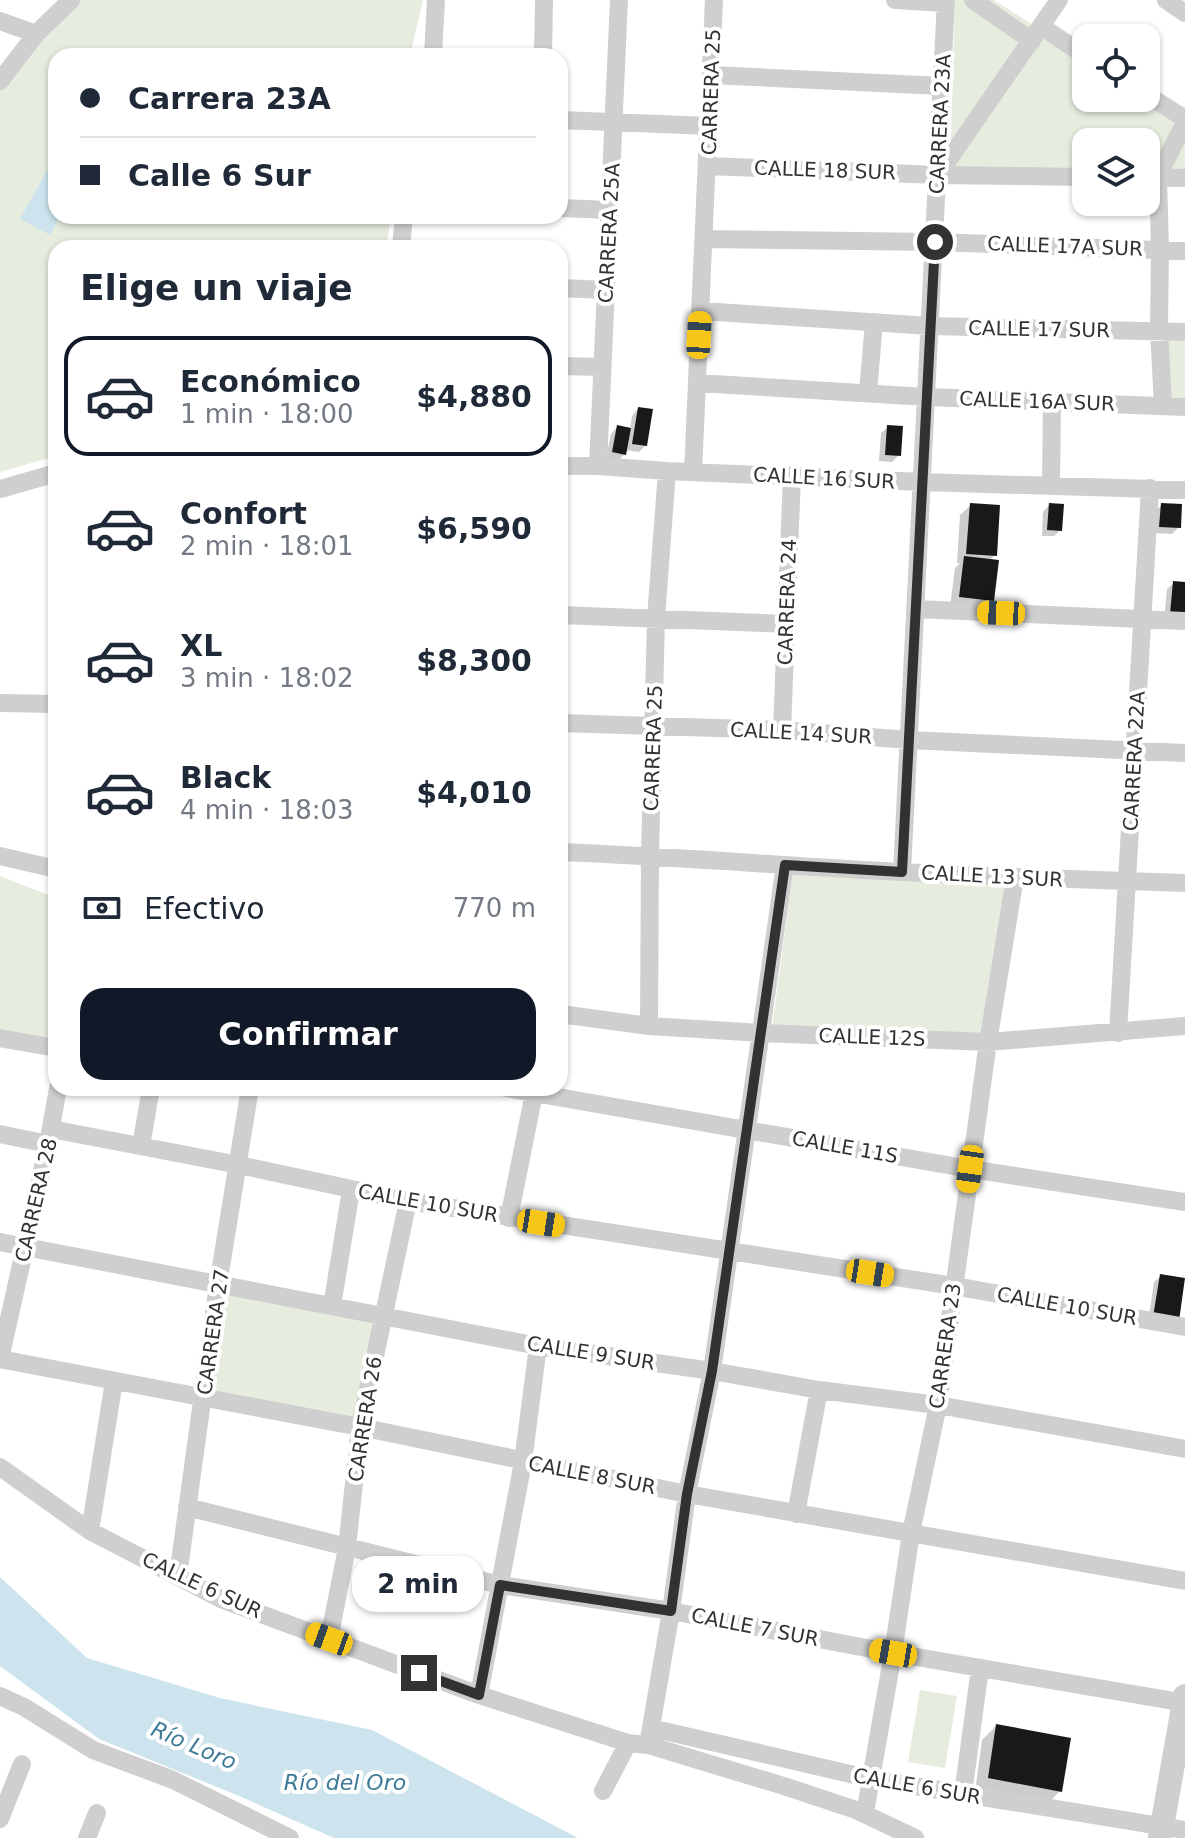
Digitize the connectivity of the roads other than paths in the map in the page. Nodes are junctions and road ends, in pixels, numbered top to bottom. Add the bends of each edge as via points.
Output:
1 (71, 0) edge
2 (436, 0) edge
3 (544, 0) edge
4 (619, 0) edge
5 (714, 0) edge
6 (895, 0) edge
7 (973, 0) edge
8 (1059, 0) edge
9 (1166, 0) edge
10 (945, 1) edge
11 (1185, 13) edge
12 (0, 21) edge
13 (36, 34) junction
14 (1037, 34) junction
15 (433, 48) edge
16 (543, 48) edge
17 (1072, 50) edge
18 (712, 75) junction
19 (0, 81) edge
20 (942, 86) junction
21 (1160, 104) edge
22 (568, 120) edge
23 (615, 121) junction
24 (1185, 121) edge
25 (710, 126) junction
26 (1160, 163) edge
27 (708, 166) junction
28 (938, 175) junction
29 (1160, 176) edge
30 (1072, 177) edge
31 (1185, 178) edge
32 (568, 208) edge
33 (610, 210) junction
34 (1156, 216) edge
35 (704, 239) junction
36 (935, 242) junction
37 (1160, 249) junction
38 (1185, 251) edge
39 (568, 288) edge
40 (606, 290) junction
41 (701, 311) junction
42 (874, 322) junction
43 (930, 326) junction
44 (1159, 331) junction
45 (1185, 332) edge
46 (568, 366) edge
47 (602, 367) junction
48 (697, 383) junction
49 (868, 393) junction
50 (927, 397) junction
51 (1052, 402) junction
52 (1163, 405) junction
53 (1185, 407) edge
54 (568, 466) edge
55 (598, 466) junction
56 (667, 471) junction
57 (693, 472) junction
58 (48, 475) edge
59 (792, 475) junction
60 (922, 482) junction
61 (1051, 486) junction
62 (1150, 488) junction
63 (0, 489) edge
64 (1185, 490) edge
65 (916, 609) junction
66 (568, 615) edge
67 (656, 618) junction
68 (1142, 619) junction
69 (1185, 621) edge
70 (787, 624) junction
71 (0, 703) edge
72 (48, 704) edge
73 (568, 723) edge
74 (655, 727) junction
75 (782, 730) junction
76 (909, 740) junction
77 (1134, 751) junction
78 (1185, 753) edge
79 (568, 852) edge
80 (650, 855) junction
81 (0, 856) edge
82 (785, 865) junction
83 (48, 867) edge
84 (902, 872) junction
85 (1015, 877) junction
86 (1127, 881) junction
87 (1185, 883) edge
88 (568, 1015) edge
89 (649, 1026) junction
90 (1185, 1026) edge
91 (762, 1033) junction
92 (1118, 1033) junction
93 (0, 1038) edge
94 (988, 1042) junction
95 (48, 1047) edge
96 (57, 1096) edge
97 (150, 1096) edge
98 (249, 1096) edge
99 (533, 1096) edge
100 (551, 1096) edge
101 (747, 1131) junction
102 (0, 1134) edge
103 (50, 1136) junction
104 (141, 1146) junction
105 (239, 1165) junction
106 (970, 1169) junction
107 (351, 1190) junction
108 (408, 1201) junction
109 (1185, 1202) edge
110 (509, 1218) junction
111 (0, 1242) edge
112 (25, 1247) junction
113 (730, 1252) junction
114 (218, 1285) junction
115 (954, 1286) junction
116 (332, 1306) junction
117 (384, 1316) junction
118 (1185, 1327) edge
119 (538, 1346) junction
120 (0, 1359) edge
121 (712, 1371) junction
122 (114, 1381) junction
123 (819, 1390) junction
124 (204, 1397) junction
125 (938, 1405) junction
126 (360, 1427) junction
127 (1185, 1449) edge
128 (523, 1462) junction
129 (0, 1467) edge
130 (687, 1494) junction
131 (187, 1507) junction
132 (796, 1514) junction
133 (90, 1531) junction
134 (911, 1533) junction
135 (347, 1548) junction
136 (178, 1576) junction
137 (1185, 1581) edge
138 (500, 1585) junction
139 (671, 1611) junction
140 (329, 1639) junction
141 (893, 1653) junction
142 (980, 1668) junction
143 (479, 1695) junction
144 (0, 1696) edge
145 (1185, 1701) edge
146 (650, 1737) junction
147 (628, 1743) junction
148 (22, 1764) dead end
149 (872, 1779) junction
150 (603, 1791) dead end
151 (963, 1794) junction
152 (97, 1813) dead end
153 (865, 1813) junction
154 (0, 1819) edge
155 (1169, 1831) edge
156 (87, 1838) edge
157 (290, 1838) edge
158 (915, 1838) edge

1 - 13 street
2 - 15 street
3 - 16 street
4 - 23 street, CARRERA 25A
5 - 18 street, CARRERA 25
6 - 10 street
7 - 14 street
8 - 14 street
9 - 11 street
10 - 20 street, CARRERA 23A
12 - 13 street
13 - 19 street
14 - 17 street
14 - 28 street
18 - 20 street
18 - 25 street, CARRERA 25
20 - 28 street, CARRERA 23A
21 - 24 street
22 - 23 street
23 - 25 street
23 - 33 street, CARRERA 25A
24 - 26 street
25 - 27 street, CARRERA 25
27 - 28 street, CALLE 18 SUR
27 - 35 street, CARRERA 25
28 - 30 street, CALLE 18 SUR
28 - 36 street, CARRERA 23A
29 - 31 street
32 - 33 street
33 - 40 street, CARRERA 25A
34 - 37 street
35 - 36 street, CALLE 17A SUR
35 - 41 street, CARRERA 25
36 - 37 street, CALLE 17A SUR
36 - 43 street, CARRERA 23A
37 - 38 street, CALLE 17A SUR
37 - 44 street
39 - 40 street
40 - 47 street, CARRERA 25A
41 - 42 street, CALLE 17 SUR
41 - 48 street, CARRERA 25
42 - 43 street, CALLE 17 SUR
42 - 49 street
43 - 44 street, CALLE 17 SUR
43 - 50 street, CARRERA 23A
44 - 45 street, CALLE 17 SUR
44 - 52 street
46 - 47 street
47 - 55 street, CARRERA 25A
48 - 49 street, CALLE 16A SUR
48 - 57 street, CARRERA 25
49 - 50 street, CALLE 16A SUR
50 - 51 street, CALLE 16A SUR
50 - 60 street, CARRERA 23A
51 - 52 street, CALLE 16A SUR
51 - 61 street
52 - 53 street, CALLE 16A SUR
54 - 55 street, CALLE 16 SUR
55 - 56 street, CALLE 16 SUR
56 - 57 street, CALLE 16 SUR
56 - 67 street, CARRERA 25
57 - 59 street, CALLE 16 SUR
58 - 63 street
59 - 60 street, CALLE 16 SUR
59 - 70 street, CARRERA 24
60 - 61 street, CALLE 16 SUR
60 - 65 street, CARRERA 23A
61 - 62 street, CALLE 16 SUR
62 - 64 street, CALLE 16 SUR
62 - 68 street, CARRERA 22A
65 - 68 street
65 - 76 street, CARRERA 23A
66 - 67 street
67 - 70 street
67 - 74 street, CARRERA 25
68 - 69 street
68 - 77 street, CARRERA 22A
70 - 75 street, CARRERA 24
71 - 72 street
73 - 74 street, CALLE 14 SUR
74 - 75 street, CALLE 14 SUR
74 - 80 street, CARRERA 25
75 - 76 street, CALLE 14 SUR
76 - 77 street, CALLE 14 SUR
76 - 84 street, CARRERA 23A
77 - 78 street, CALLE 14 SUR
77 - 86 street, CARRERA 22A
79 - 80 street, CALLE 13 SUR
80 - 82 street, CALLE 13 SUR
80 - 89 street, CARRERA 25
81 - 83 street
82 - 84 street, CALLE 13 SUR
82 - 91 street
84 - 85 street, CALLE 13 SUR
85 - 86 street, CALLE 13 SUR
85 - 94 street, CARRERA 23
86 - 87 street, CALLE 13 SUR
86 - 92 street, CARRERA 22A
88 - 89 street, CALLE 12S
89 - 91 street, CALLE 12S
90 - 92 street, CALLE 12S
91 - 94 street, CALLE 12S
91 - 101 street
92 - 94 street, CALLE 12S
93 - 95 street
94 - 106 street, CARRERA 23
96 - 103 street, CARRERA 28
97 - 104 street
98 - 105 street, CARRERA 27
99 - 110 street
100 - 101 street, CALLE 11S
101 - 106 street, CALLE 11S
101 - 113 street
102 - 103 street, CALLE 10 SUR
103 - 104 street, CALLE 10 SUR
103 - 112 street, CARRERA 28
104 - 105 street, CALLE 10 SUR
105 - 107 street, CALLE 10 SUR
105 - 114 street, CARRERA 27
106 - 109 street, CALLE 11S
106 - 115 street, CARRERA 23
107 - 108 street, CALLE 10 SUR
107 - 116 street
108 - 110 street, CALLE 10 SUR
108 - 117 street, CARRERA 26
110 - 113 street, CALLE 10 SUR
111 - 112 street, CALLE 9 SUR
112 - 114 street, CALLE 9 SUR
112 - 120 street, CARRERA 28
113 - 115 street, CALLE 10 SUR
113 - 121 street
114 - 116 street, CALLE 9 SUR
114 - 124 street, CARRERA 27
115 - 118 street, CALLE 10 SUR
115 - 125 street, CARRERA 23
116 - 117 street, CALLE 9 SUR
117 - 119 street, CALLE 9 SUR
117 - 126 street, CARRERA 26
119 - 121 street, CALLE 9 SUR
119 - 128 street
120 - 122 street, CALLE 8 SUR
121 - 123 street, CALLE 9 SUR
121 - 130 street
122 - 124 street, CALLE 8 SUR
122 - 133 street
123 - 125 street, CALLE 9 SUR
123 - 132 street
124 - 126 street, CALLE 8 SUR
124 - 131 street, CARRERA 27
125 - 127 street, CALLE 9 SUR
125 - 134 street, CARRERA 23
126 - 128 street, CALLE 8 SUR
126 - 135 street, CARRERA 26
128 - 130 street, CALLE 8 SUR
128 - 138 street
129 - 133 street, CALLE 6 SUR
130 - 132 street, CALLE 8 SUR
130 - 139 street
131 - 135 street, CALLE 7 SUR
131 - 136 street, CARRERA 27
132 - 134 street, CALLE 8 SUR
133 - 136 street, CALLE 6 SUR
134 - 137 street, CALLE 8 SUR
134 - 141 street, CARRERA 23
135 - 138 street, CALLE 7 SUR
135 - 140 street, CARRERA 26
136 - 140 street, CALLE 6 SUR via 221,1599
138 - 139 street, CALLE 7 SUR
138 - 143 street
139 - 141 street, CALLE 7 SUR
139 - 146 street
140 - 143 street, CALLE 6 SUR
141 - 142 street, CALLE 7 SUR
141 - 149 street, CARRERA 23
142 - 145 street, CALLE 7 SUR
142 - 151 street
143 - 147 street, CALLE 6 SUR
144 - 157 street via 93,1750 173,1780
145 - 155 street
146 - 147 street, CALLE 6 SUR
146 - 149 street, CALLE 6 SUR
146 - 153 street
147 - 150 street
148 - 154 street
149 - 151 street, CALLE 6 SUR
149 - 153 street, CARRERA 23
151 - 155 street, CALLE 6 SUR
152 - 156 street
153 - 158 street

